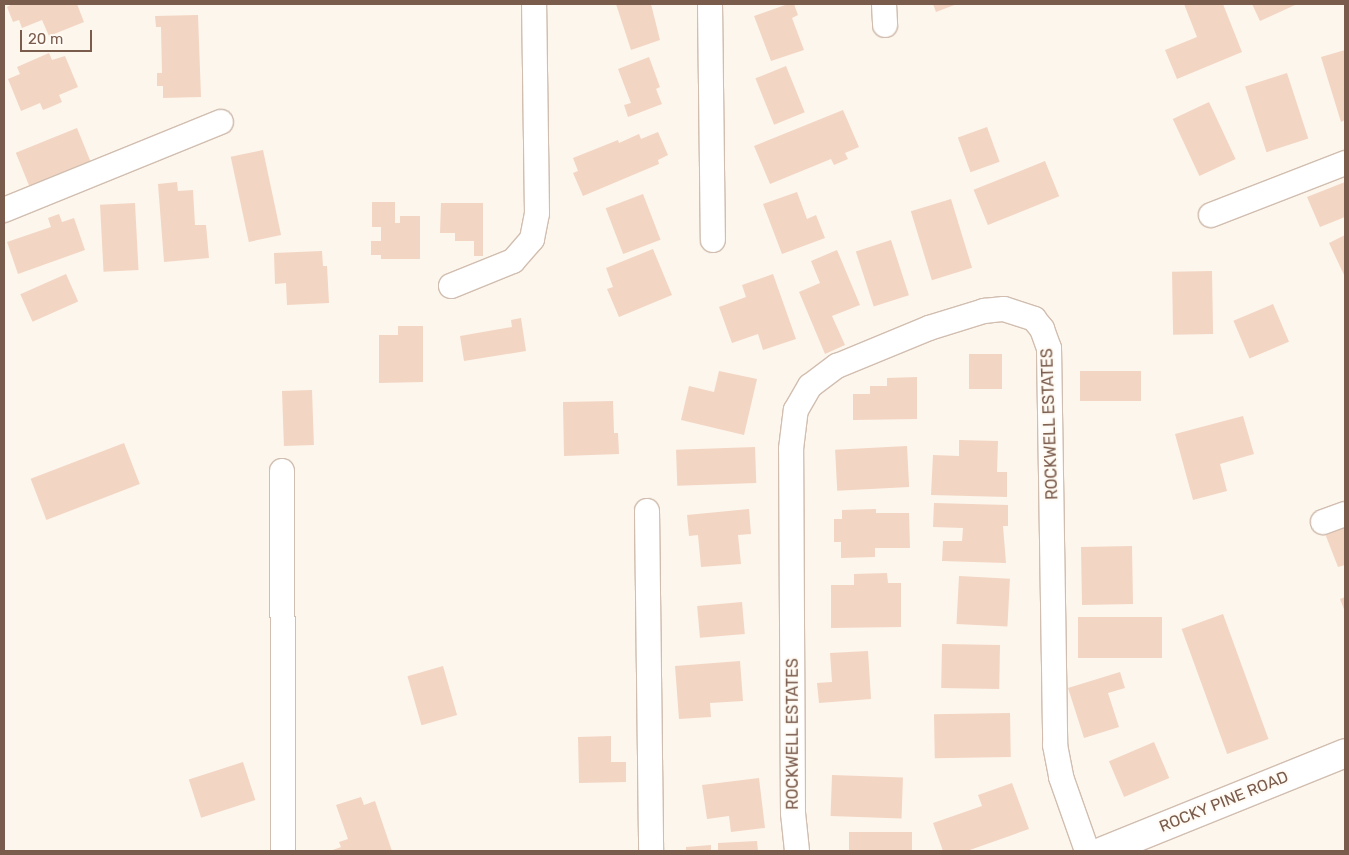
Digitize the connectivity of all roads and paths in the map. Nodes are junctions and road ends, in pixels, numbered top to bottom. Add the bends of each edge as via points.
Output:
1 (534, 4) edge
2 (710, 4) edge
3 (221, 122) dead end
4 (1345, 163) edge
5 (4, 210) edge
6 (1211, 215) dead end
7 (713, 240) dead end
8 (451, 286) dead end
9 (282, 471) dead end
10 (647, 511) dead end
11 (1345, 514) edge
12 (1323, 522) dead end
13 (1345, 753) edge
14 (284, 851) edge
15 (651, 851) edge
16 (796, 851) edge
17 (1087, 851) edge
18 (1103, 851) edge

1 - 8 street via 537,213 534,232 522,254 513,261
2 - 7 street
3 - 5 street
4 - 6 street
9 - 14 street
10 - 15 street
11 - 12 street
13 - 18 street, ROCKY PINE ROAD
16 - 17 street, ROCKWELL ESTATES via 793,813 791,469 791,431 796,410 810,386 837,366 928,328 984,311 1004,309 1034,319 1042,329 1049,348 1055,745 1061,777

